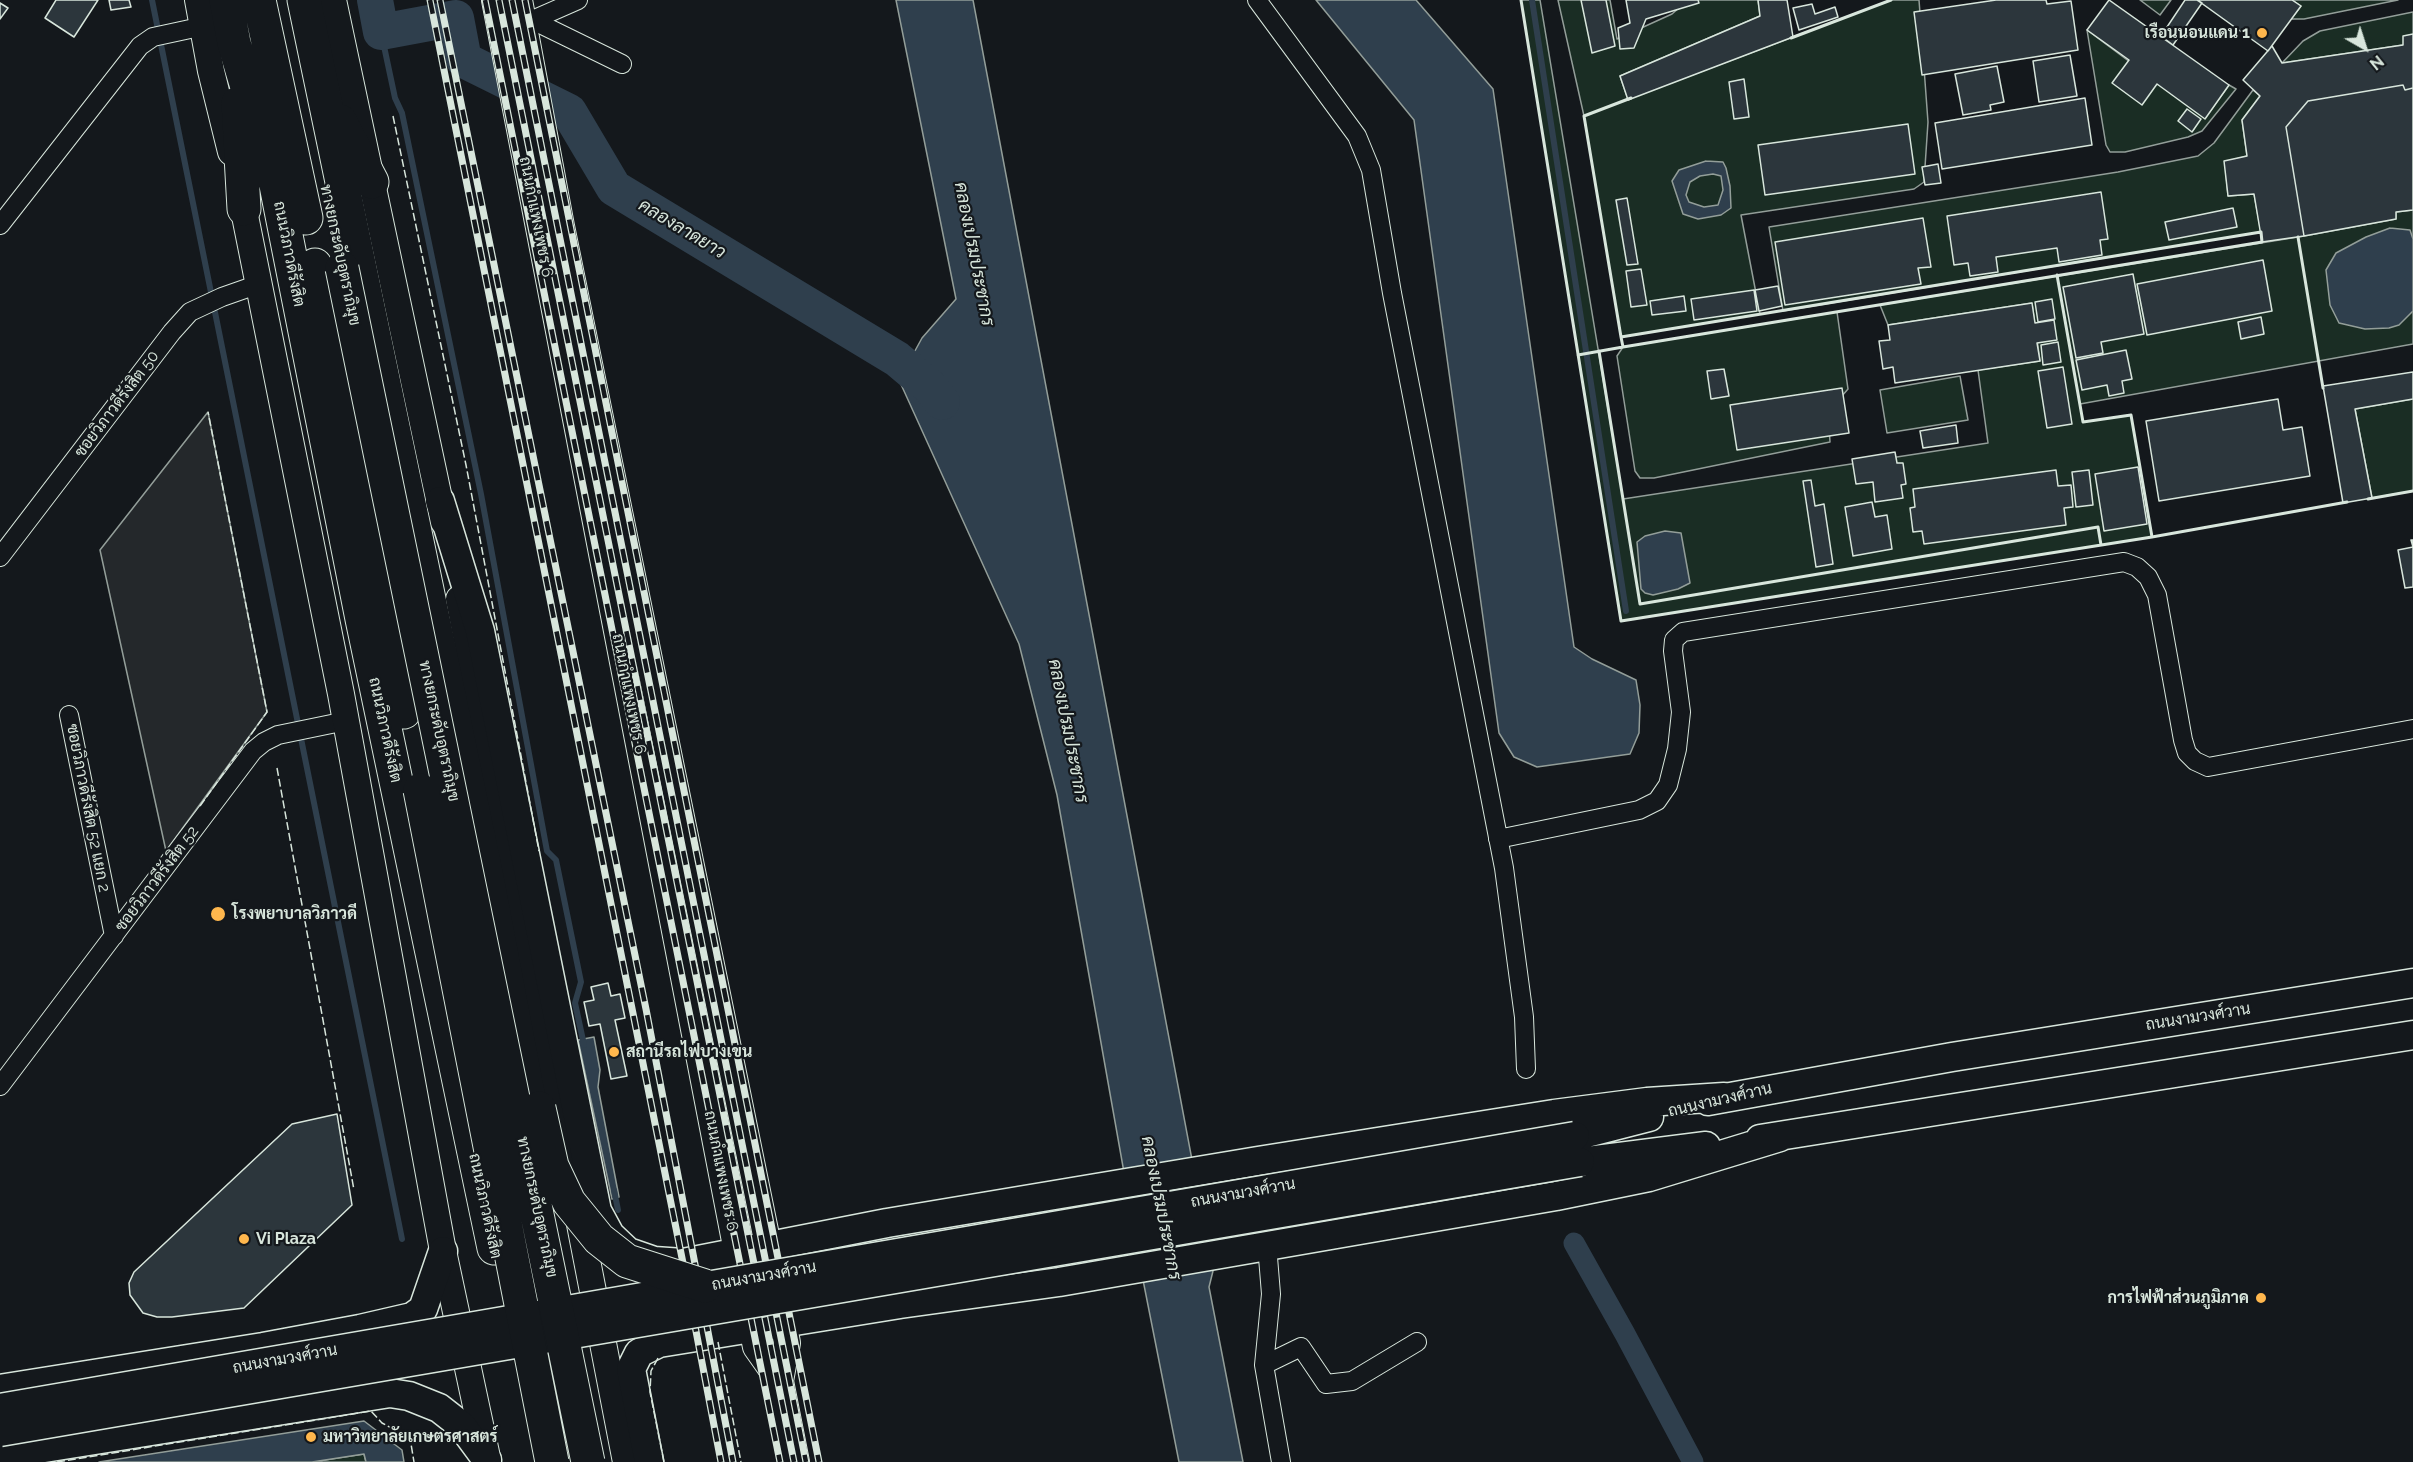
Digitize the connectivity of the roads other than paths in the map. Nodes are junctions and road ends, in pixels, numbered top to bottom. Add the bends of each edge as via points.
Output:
1 (198, 0) edge
2 (226, 0) edge
3 (259, 0) edge
4 (286, 0) edge
5 (304, 0) edge
6 (333, 0) edge
7 (495, 0) edge
8 (578, 0) edge
9 (1257, 0) edge
10 (525, 15) edge
11 (204, 26) junction
12 (234, 44) junction
13 (622, 64) dead end
14 (520, 68) junction
15 (321, 85) junction
16 (531, 129) junction
17 (372, 182) junction
18 (244, 209) junction
19 (0, 225) edge
20 (342, 268) junction
21 (259, 284) junction
22 (440, 501) junction
23 (0, 557) edge
24 (69, 715) dead end
25 (346, 721) junction
26 (2413, 729) edge
27 (1498, 838) junction
28 (114, 936) junction
29 (2413, 983) edge
30 (2413, 1035) edge
31 (1526, 1069) dead end
32 (0, 1086) edge
33 (1724, 1097) junction
34 (1780, 1137) junction
35 (1577, 1149) junction
36 (887, 1223) junction
37 (1267, 1245) junction
38 (768, 1246) junction
39 (444, 1251) junction
40 (737, 1251) junction
41 (705, 1286) junction
42 (900, 1304) junction
43 (783, 1322) junction
44 (752, 1328) junction
45 (360, 1329) junction
46 (1417, 1342) dead end
47 (1264, 1365) junction
48 (780, 1381) junction
49 (0, 1389) edge
50 (390, 1393) junction
51 (0, 1408) edge
52 (0, 1432) edge
53 (0, 1455) edge
54 (488, 1461) edge
55 (537, 1462) edge
56 (552, 1462) edge
57 (588, 1462) edge
58 (600, 1462) edge
59 (626, 1462) edge
60 (649, 1462) edge
61 (796, 1462) edge
62 (1281, 1462) edge

1 - 11 main road
2 - 12 highway, ถนนวิภาวดีรังสิต
3 - 56 highway, ทางยกระดับอุตราภิมุข, bridge
4 - 20 highway, ทางยกระดับอุตราภิมุข
5 - 15 highway
6 - 17 main road
7 - 14 main road, ถนนกำแพงเพชร 6
8 - 10 street
9 - 27 street via 1357,136 1371,170
10 - 13 street
10 - 14 main road, ถนนกำแพงเพชร 6
11 - 18 main road
11 - 19 street via 153,37 140,46
12 - 18 highway
12 - 55 highway, ถนนวิภาวดีรังสิต via 276,185
14 - 16 main road, ถนนกำแพงเพชร 6
15 - 17 highway
15 - 58 highway via 488,877
16 - 38 main road, ถนนกำแพงเพชร 6
16 - 40 main road, ถนนกำแพงเพชร 6
17 - 22 main road
18 - 21 main road
20 - 41 highway, bridge via 431,608 552,1166 569,1202 599,1239 627,1260
20 - 57 highway, ทางยกระดับอุตราภิมุข, bridge
21 - 23 street, ซอยวิภาวดีรังสิต 50 via 190,312
21 - 25 main road
22 - 40 main road via 480,631 597,1211 610,1235 628,1252 654,1261 683,1263
22 - 59 main road
24 - 28 street, ซอยวิภาวดีรังสิต 52 แยก 2
25 - 28 street, ซอยวิภาวดีรังสิต 52 via 271,738 253,751
25 - 39 main road
26 - 27 street via 2208,767 2195,761 2183,740 2157,595 2148,577 2124,562 1683,632 1674,640 1673,651 1681,712 1677,749 1668,785 1657,801 1639,810
27 - 31 street via 1524,1017
28 - 32 street, ซอยวิภาวดีรังสิต 52
29 - 33 main road, ถนนงามวงศ์วาน
30 - 34 main road, ถนนงามวงศ์วาน
33 - 35 main road, ถนนงามวงศ์วาน
33 - 36 main road via 1578,1110
34 - 35 main road, ถนนงามวงศ์วาน
34 - 37 main road via 1698,1163 1596,1188
35 - 41 main road, ถนนงามวงศ์วาน, bridge
35 - 52 main road, ถนนงามวงศ์วาน, bridge
36 - 38 main road
36 - 42 main road via 853,1238 844,1249 856,1297 864,1302
37 - 42 main road via 1059,1282
37 - 47 street via 1271,1294
38 - 40 main road
38 - 43 main road, ถนนกำแพงเพชร 6
39 - 45 main road via 423,1309 412,1317
39 - 54 main road
40 - 44 main road, ถนนกำแพงเพชร 6
41 - 51 main road, ถนนงามวงศ์วาน, bridge
42 - 43 main road
43 - 44 main road
43 - 48 main road, ถนนกำแพงเพชร 6 via 787,1342
44 - 48 main road, ถนนกำแพงเพชร 6 via 756,1347
44 - 60 main road via 658,1343 639,1353 631,1369
45 - 49 main road
45 - 50 main road via 382,1335 402,1348 408,1369
46 - 47 street via 1352,1381 1326,1384 1302,1347
47 - 62 street
48 - 61 main road, ถนนกำแพงเพชร 6
50 - 53 main road
50 - 54 main road via 439,1408 462,1425

